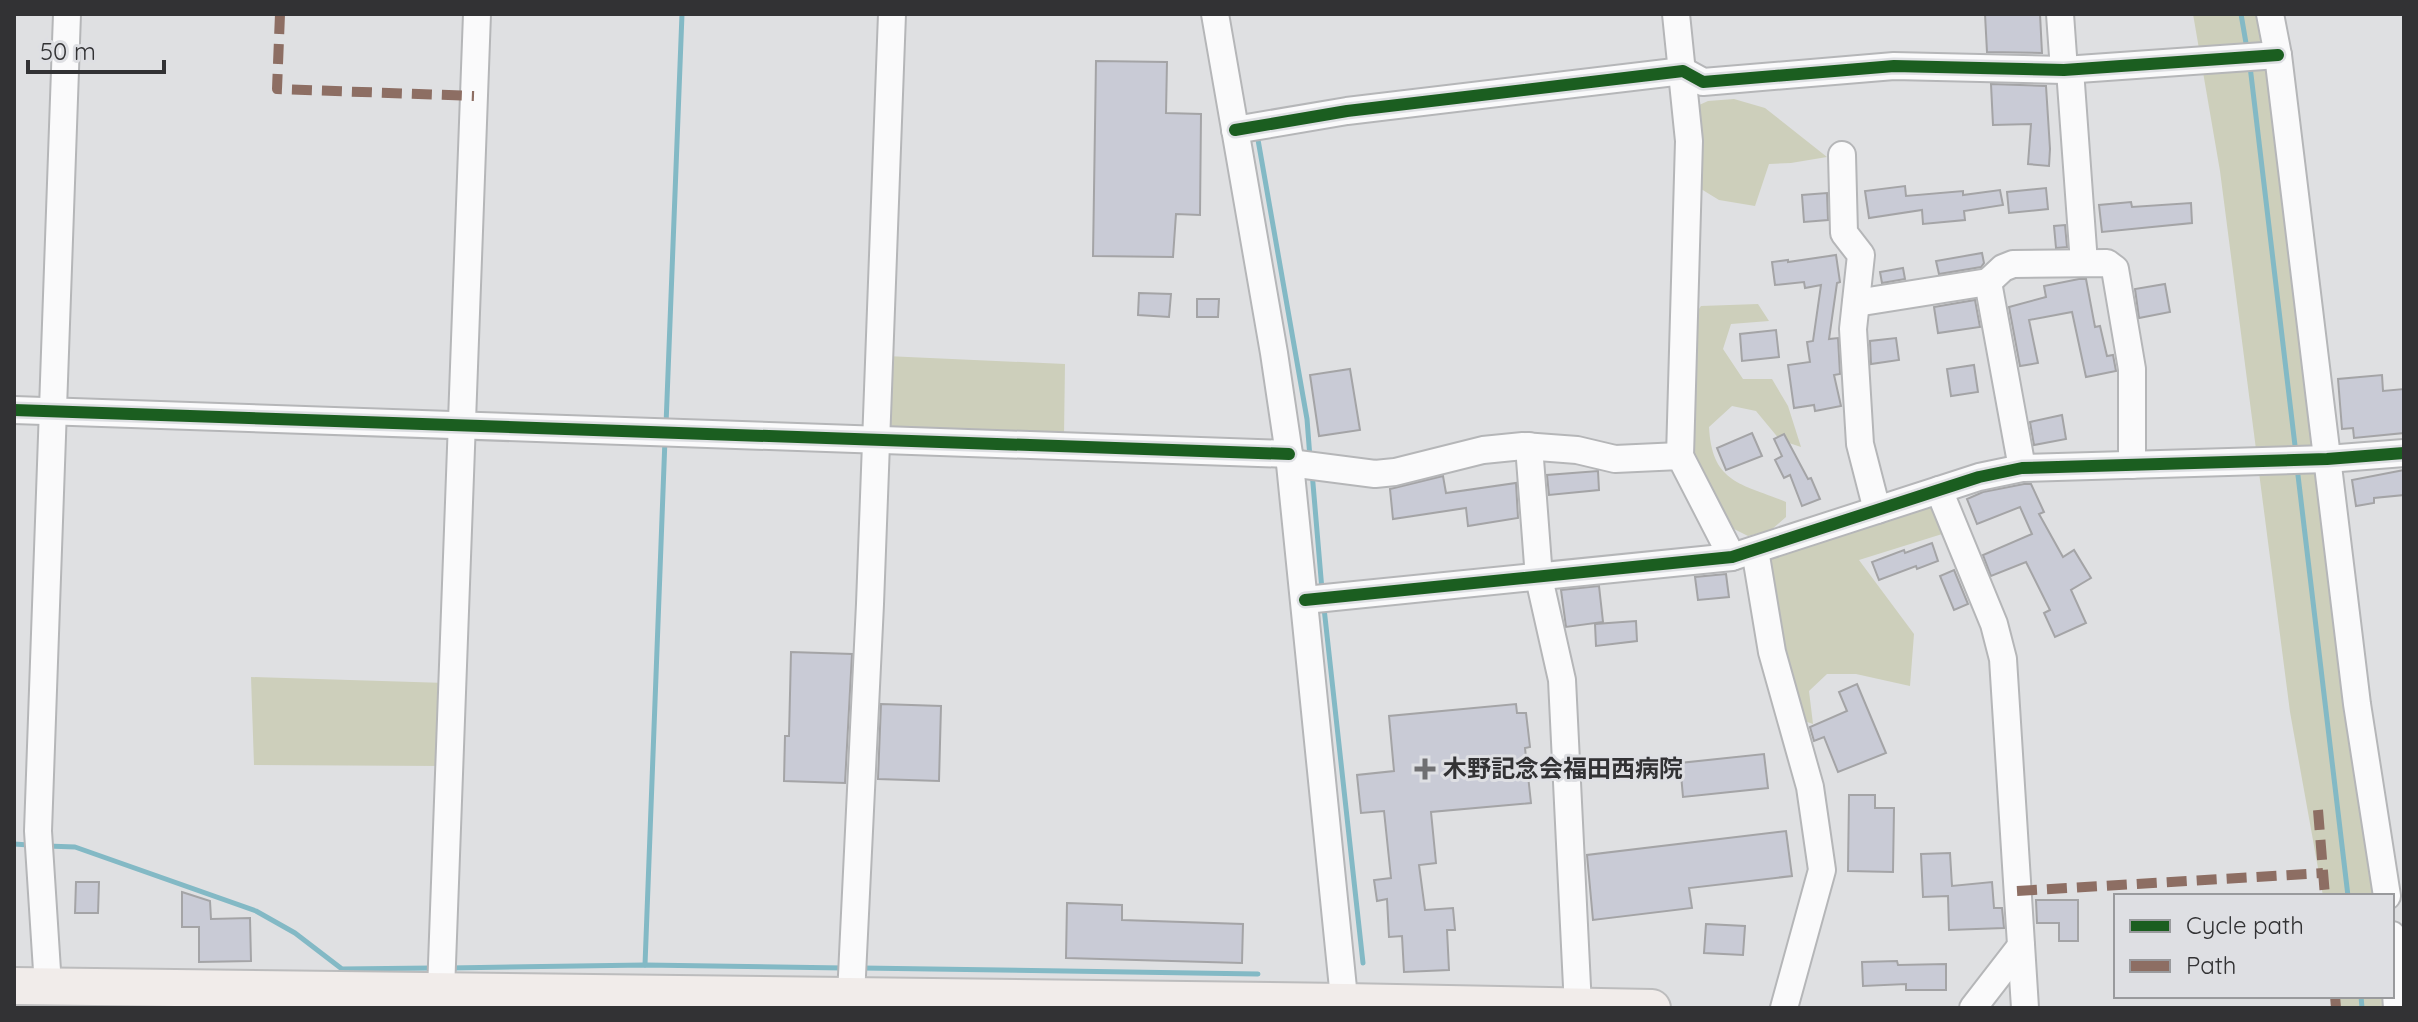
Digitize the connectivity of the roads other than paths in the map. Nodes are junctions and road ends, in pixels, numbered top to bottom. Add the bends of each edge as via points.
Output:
1 (67, 14) edge
2 (477, 14) edge
3 (892, 14) edge
4 (1215, 14) edge
5 (2060, 14) edge
6 (2270, 14) edge
7 (1679, 16) edge
8 (2272, 56) junction
9 (2067, 70) junction
10 (1683, 71) junction
11 (1235, 130) junction
12 (1842, 155) dead end
13 (2084, 263) junction
14 (1988, 282) junction
15 (1856, 303) junction
16 (14, 410) edge
17 (54, 411) junction
18 (462, 426) junction
19 (875, 441) junction
20 (1529, 446) junction
21 (2404, 453) edge
22 (1680, 456) junction
23 (1289, 458) junction
24 (2327, 459) junction
25 (2132, 465) junction
26 (2022, 468) junction
27 (1939, 490) junction
28 (1877, 510) junction
29 (1744, 553) junction
30 (1539, 578) junction
31 (1305, 600) junction
32 (2387, 894) edge
33 (2021, 946) junction
34 (2397, 953) edge
35 (31, 986) edge
36 (441, 991) junction
37 (851, 996) junction
38 (1345, 1005) edge
39 (1578, 1007) edge
40 (1652, 1008) edge
41 (1784, 1008) edge
42 (1973, 1008) edge
43 (2025, 1008) edge
44 (2397, 1008) edge

1 - 17 street
2 - 18 street
3 - 19 street
4 - 11 street
5 - 9 street
6 - 8 street
7 - 10 street
8 - 9 street
8 - 24 street
9 - 10 street via 1894,66 1703,82
9 - 13 street
10 - 11 street via 1347,111
10 - 22 street via 1689,141
11 - 23 street
12 - 15 street via 1844,233 1861,255
13 - 14 street via 2013,264
13 - 25 street via 2107,263 2115,269 2132,369
14 - 15 street
14 - 26 street
15 - 28 street via 1860,444
16 - 17 street
17 - 18 street
17 - 35 street
18 - 19 street
18 - 36 street
19 - 23 street
19 - 37 street
20 - 22 street via 1615,459
20 - 23 street via 1483,450 1375,474
20 - 30 street
21 - 24 street
22 - 29 street
23 - 31 street
24 - 25 street
24 - 32 street
25 - 26 street
26 - 27 street
27 - 28 street
27 - 33 street via 2003,659
28 - 29 street
29 - 30 street
29 - 41 street via 1810,787 1822,870
30 - 31 street
30 - 39 street via 1562,680
31 - 38 street
33 - 42 street
33 - 43 street
34 - 44 street
35 - 36 highway
36 - 37 highway
37 - 38 highway
38 - 39 highway
39 - 40 highway

